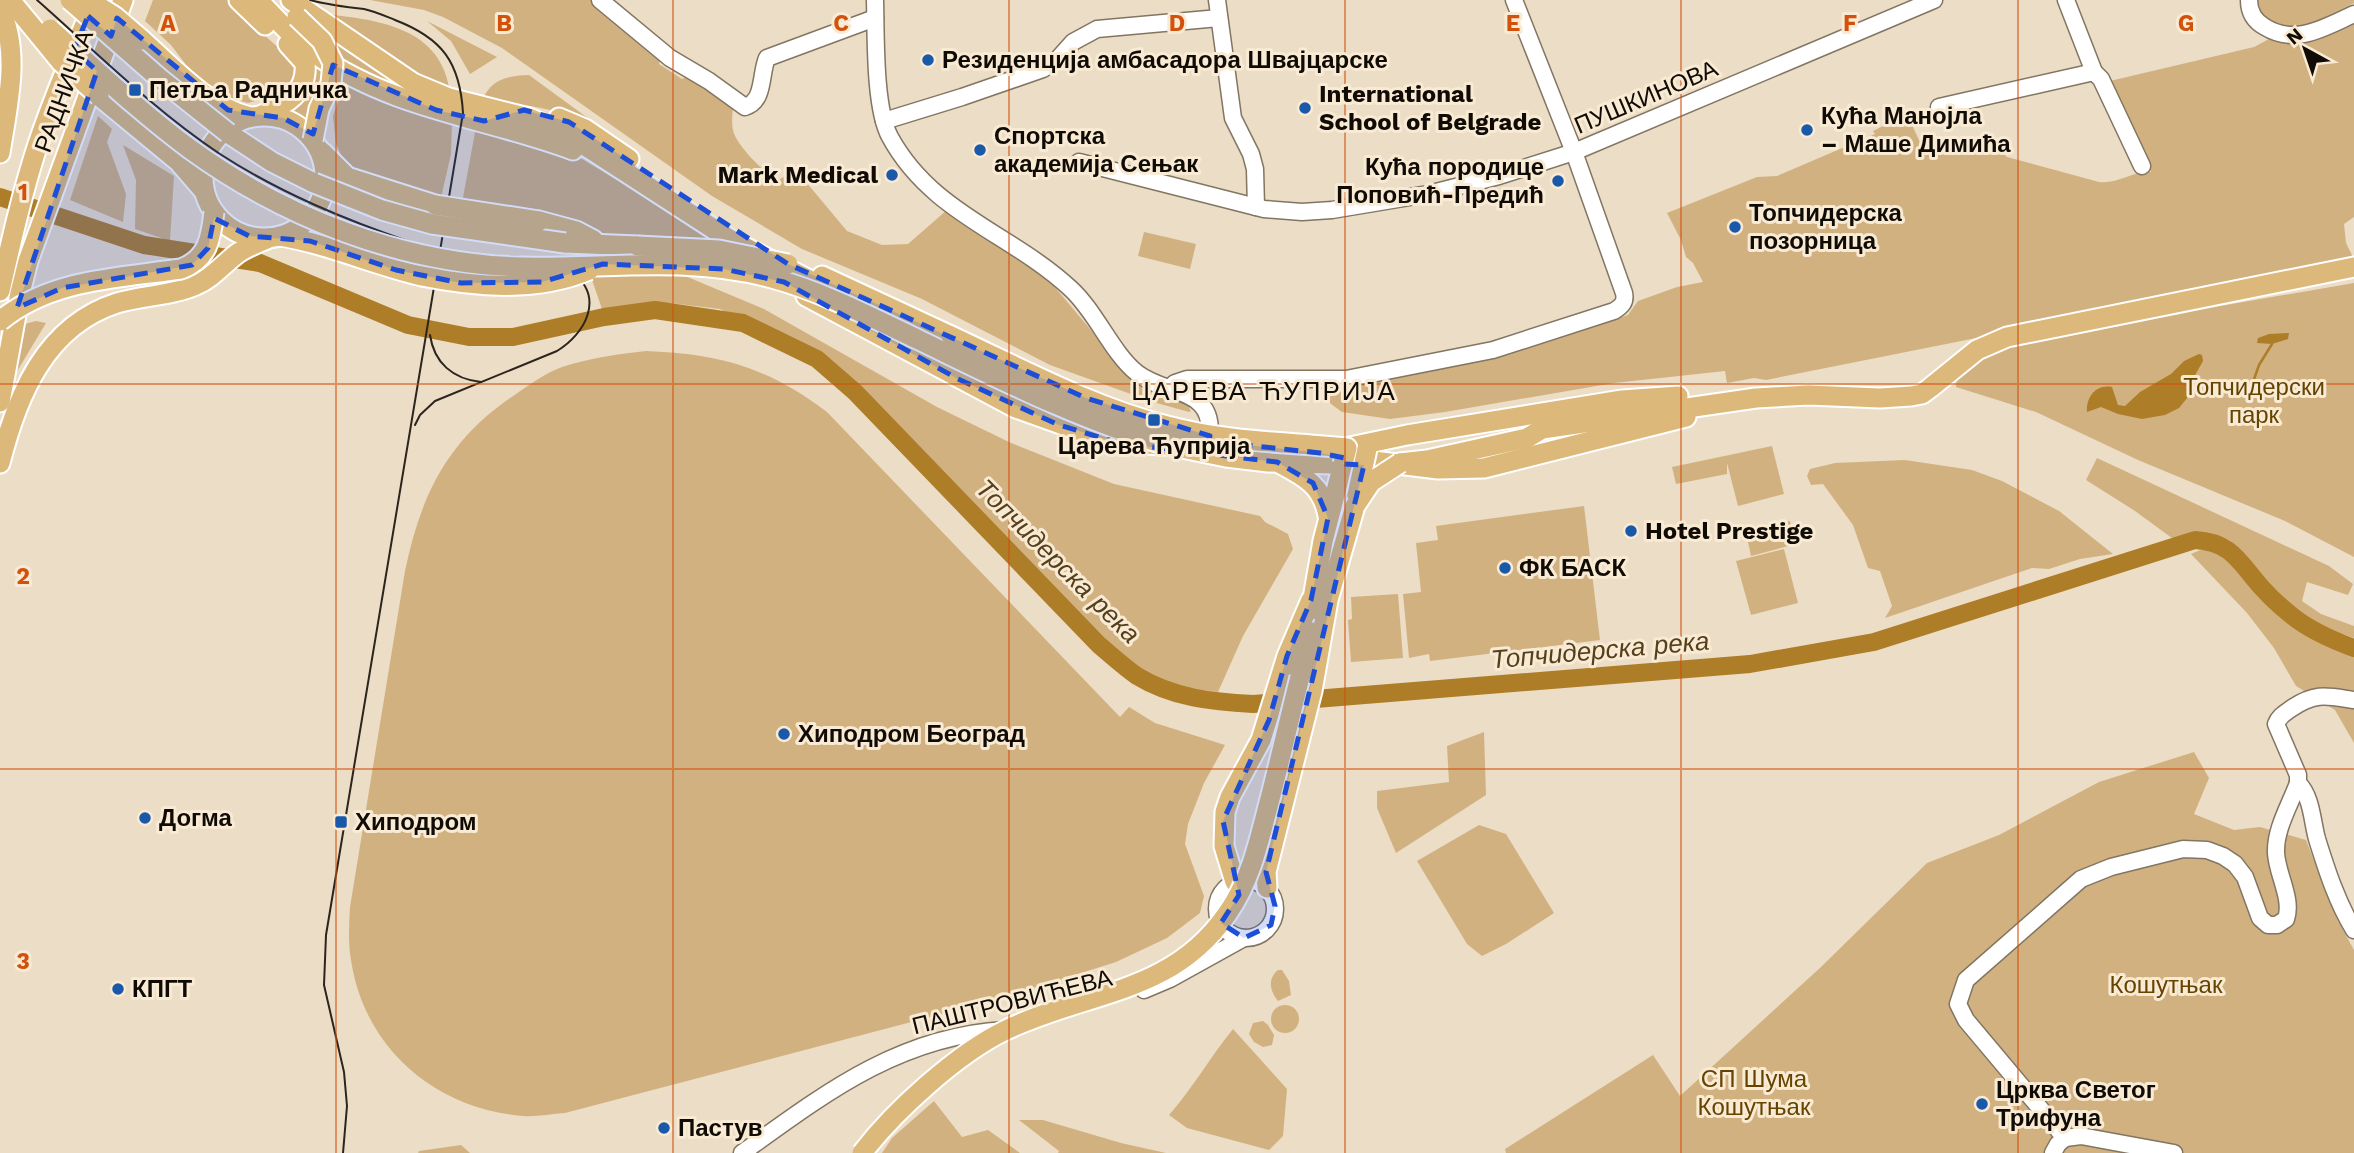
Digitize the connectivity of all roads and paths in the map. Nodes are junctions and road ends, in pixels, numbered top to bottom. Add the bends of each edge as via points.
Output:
1 (10, 0) edge
2 (17, 0) edge
3 (70, 0) edge
4 (88, 0) edge
5 (95, 0) edge
6 (123, 0) edge
7 (280, 0) edge
8 (600, 0) edge
9 (875, 0) edge
10 (1217, 0) edge
11 (1514, 0) edge
12 (1934, 0) edge
13 (2066, 0) edge
14 (2249, 0) edge
15 (247, 2) edge
16 (294, 8) edge
17 (0, 9) edge
18 (2354, 14) edge
19 (876, 18) junction
20 (1219, 18) junction
21 (2094, 72) junction
22 (1939, 107) dead end
23 (510, 112) junction
24 (255, 116) junction
25 (884, 121) junction
26 (316, 144) junction
27 (1574, 152) junction
28 (0, 153) edge
29 (1079, 162) dead end
30 (2142, 166) dead end
31 (621, 168) junction
32 (204, 191) junction
33 (1256, 207) junction
34 (214, 212) junction
35 (275, 237) junction
36 (733, 241) junction
37 (603, 255) junction
38 (788, 264) junction
39 (2354, 267) edge
40 (0, 291) edge
41 (0, 321) edge
42 (1170, 388) junction
43 (1729, 401) junction
44 (0, 402) edge
45 (1542, 429) junction
46 (1201, 440) junction
47 (1167, 445) junction
48 (1320, 453) junction
49 (1345, 456) junction
50 (1366, 457) junction
51 (1277, 462) junction
52 (0, 463) edge
53 (1400, 463) junction
54 (1355, 506) junction
55 (1328, 518) junction
56 (1320, 600) junction
57 (2354, 700) edge
58 (2298, 783) junction
59 (1235, 882) junction
60 (1267, 888) junction
61 (1220, 921) junction
62 (2354, 930) edge
63 (1244, 938) junction
64 (1190, 968) junction
65 (964, 1035) junction
66 (2065, 1138) junction
67 (864, 1144) edge
68 (742, 1153) edge
69 (2053, 1153) edge
70 (2174, 1153) edge

1 - 32 main road, bridge via 61,62 179,162
2 - 37 main road, bridge via 146,114 211,163 311,218 403,250 449,260 521,267
3 - 37 main road, bridge via 181,97 295,174 413,219
4 - 24 main road, bridge via 120,20 210,98 228,110
5 - 40 main road, РАДНИЧКА, bridge via 31,167
6 - 44 main road, РАДНИЧКА, bridge via 20,293
7 - 16 main road
8 - 19 street via 670,58 745,107 759,94 767,58
9 - 19 street
10 - 20 street
11 - 27 street
12 - 27 street, ПУШКИНОВА
13 - 21 street
14 - 18 street via 2250,11 2260,24 2291,36
15 - 24 main road via 305,63 297,94 282,106
15 - 31 main road via 316,55 373,87 524,132
16 - 23 main road via 421,87
16 - 26 main road, bridge via 327,47 333,64 331,83 319,109
17 - 28 main road via 11,58
19 - 25 street
20 - 25 street via 1097,29 1073,42 1043,69
20 - 33 street via 1234,118 1255,169
21 - 22 street
21 - 30 street
23 - 31 main road via 570,136
23 - 38 main road via 548,115 594,135
24 - 26 main road via 290,121
24 - 32 main road, bridge via 230,126 215,140 203,170
25 - 42 street via 897,150 918,177 947,204 1070,288 1128,363 1139,374
26 - 35 main road, bridge via 325,168 322,198 305,222
26 - 37 main road, bridge via 344,175 362,183 445,207 561,226 583,234
27 - 33 street, ПУШКИНОВА via 1466,186 1383,202 1302,212
27 - 42 street via 1625,293 1624,303 1614,311 1493,349 1346,379 1187,379
29 - 33 street, ПУШКИНОВА
31 - 36 main road
32 - 34 main road
34 - 35 main road via 236,231
34 - 41 main road, bridge via 208,247 192,265 62,288 26,302
35 - 37 main road, bridge via 310,241 396,270 461,283 549,281 574,276
35 - 52 main road via 240,251 197,285 106,307 69,329 33,373
36 - 46 main road via 1067,402 1120,421
36 - 47 main road, bridge via 791,287 958,379 1035,415 1119,443
37 - 38 main road, bridge via 719,250
37 - 47 main road, bridge via 751,273 788,283 861,312 1058,406
38 - 49 main road, bridge via 860,292 1046,381 1136,418 1231,439
39 - 43 main road via 2007,337 1977,350 1922,394
42 - 46 street via 1207,411 1212,424
43 - 45 main road
43 - 48 main road via 1685,396 1622,400
43 - 48 main road via 1711,411 1484,468 1422,468
45 - 50 main road via 1526,426
45 - 53 main road via 1527,438
46 - 48 main road
47 - 51 main road
49 - 50 main road, bridge
49 - 51 main road
49 - 55 main road
50 - 53 main road
50 - 54 main road, bridge
51 - 55 main road via 1313,483
53 - 54 main road, bridge via 1371,482
54 - 56 main road
55 - 56 main road
56 - 59 main road via 1287,656 1261,740 1230,797 1223,838
56 - 60 main road via 1312,691 1266,872
56 - 67 main road, bridge via 1251,866 1210,936 1177,964 1146,981 1033,1018 983,1042
57 - 58 street via 2311,697 2277,719
58 - 62 street via 2306,793 2336,896
58 - 66 street via 2276,847 2288,907 2280,924 2268,925 2260,918 2245,877 2229,859 2207,850 2183,849 2081,879 1966,980 1958,1004 1966,1020
59 - 60 street via 1253,881
59 - 61 street via 1220,896
60 - 63 street via 1275,901 1273,921 1262,934
61 - 63 street via 1230,933
61 - 64 street, ПАШТРОВИЋЕВА via 1214,944
63 - 64 street, ПАШТРОВИЋЕВА
64 - 65 street, ПАШТРОВИЋЕВА via 1145,990 1078,1012 1012,1029
65 - 67 street via 955,1051
65 - 68 street, ПАШТРОВИЋЕВА via 937,1040 858,1073
66 - 69 street
66 - 70 street via 2081,1136

